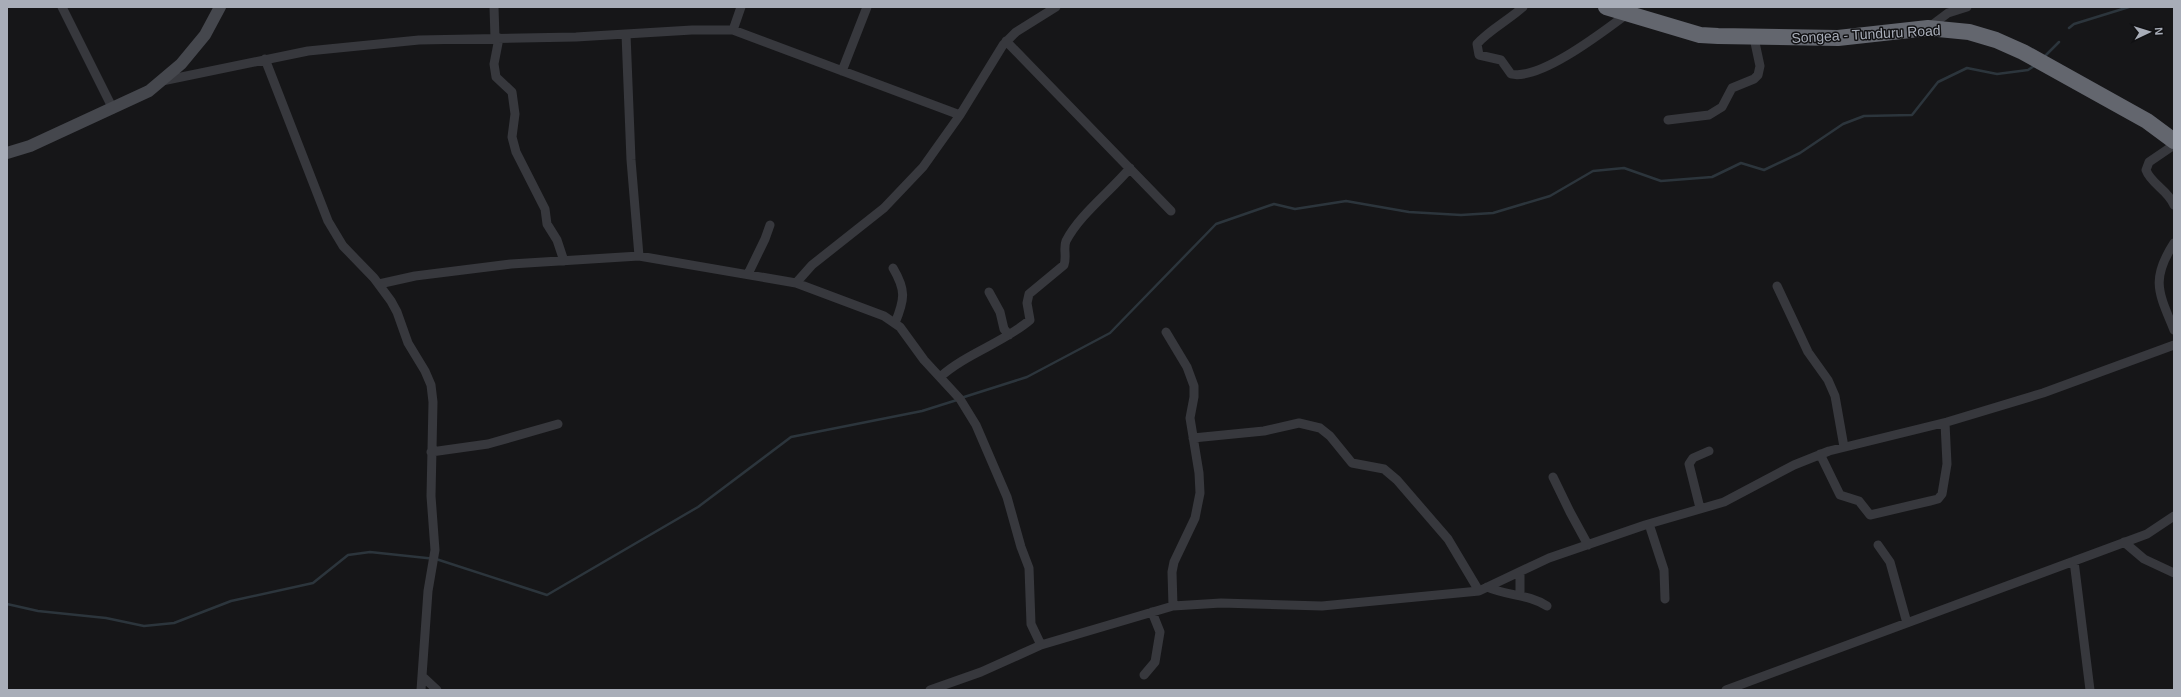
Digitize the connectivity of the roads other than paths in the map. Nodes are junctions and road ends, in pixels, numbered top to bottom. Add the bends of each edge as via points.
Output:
1 (62, 7) edge
2 (220, 7) edge
3 (494, 7) edge
4 (741, 7) edge
5 (867, 7) edge
6 (1056, 7) edge
7 (1523, 7) edge
8 (1606, 7) edge
9 (1967, 7) edge
10 (1627, 14) junction
11 (1928, 28) junction
12 (732, 30) junction
13 (626, 34) junction
14 (497, 38) junction
15 (1754, 38) junction
16 (1006, 41) junction
17 (265, 59) junction
18 (842, 72) junction
19 (162, 81) junction
20 (113, 108) junction
21 (960, 115) junction
22 (1668, 120) dead end
23 (2174, 141) edge
24 (2174, 145) edge
25 (7, 153) edge
26 (1130, 168) junction
27 (2174, 205) edge
28 (1171, 211) dead end
29 (770, 225) dead end
30 (2174, 243) edge
31 (639, 256) junction
32 (564, 261) junction
33 (893, 268) dead end
34 (748, 274) junction
35 (796, 283) junction
36 (379, 284) junction
37 (1776, 286) dead end
38 (989, 292) dead end
39 (895, 323) junction
40 (2174, 330) edge
41 (1166, 332) dead end
42 (1009, 335) junction
43 (2174, 345) edge
44 (940, 377) junction
45 (1945, 423) junction
46 (558, 424) dead end
47 (1194, 438) junction
48 (1844, 447) junction
49 (1709, 451) dead end
50 (431, 452) junction
51 (1820, 454) junction
52 (1553, 476) dead end
53 (1700, 508) junction
54 (2174, 516) edge
55 (1649, 524) junction
56 (2124, 542) junction
57 (1588, 544) junction
58 (1878, 545) dead end
59 (2074, 561) junction
60 (1520, 572) junction
61 (2174, 573) edge
62 (1483, 589) junction
63 (1520, 595) junction
64 (1665, 599) dead end
65 (1173, 606) junction
66 (1547, 606) dead end
67 (1152, 612) junction
68 (1907, 623) junction
69 (1041, 645) junction
70 (1144, 675) dead end
71 (422, 676) junction
72 (420, 690) edge
73 (437, 690) edge
74 (930, 690) edge
75 (1726, 690) edge
76 (2090, 690) edge

1 - 20 street
2 - 19 street via 201,40 181,64
3 - 14 street
4 - 12 street
5 - 18 street
6 - 16 street
7 - 10 street via 1507,22 1483,38 1477,48 1479,55 1500,60 1509,72 1515,75 1532,73 1552,64
8 - 10 highway, Songea - Tunduru Road
9 - 11 street via 1948,13
10 - 15 highway, Songea - Tunduru Road via 1700,35
11 - 15 highway, Songea - Tunduru Road via 1838,38
11 - 23 highway, Songea - Tunduru Road via 1969,32 2023,52 2147,121
12 - 13 street
12 - 18 street
13 - 14 street
13 - 31 street via 631,160
14 - 17 street via 419,40 308,51
14 - 32 street via 495,71 499,81 512,92 515,114 512,137 516,152 545,209 547,224 557,240
15 - 22 street via 1760,66 1754,79 1732,88 1722,107 1710,115
16 - 21 street
16 - 26 street
17 - 19 street
17 - 36 street via 328,221 343,246
18 - 21 street
19 - 20 street via 149,91
20 - 25 street via 30,146
21 - 35 street via 923,167 884,208 812,265
24 - 27 street via 2149,162 2146,170 2150,178 2168,194
26 - 28 street
26 - 42 street via 1090,209 1066,240 1064,265 1029,294 1027,302 1030,320
29 - 34 street
30 - 40 street via 2159,270 2158,282 2162,301
31 - 32 street
31 - 34 street
32 - 36 street via 511,264 415,276
33 - 39 street via 900,279 904,296
34 - 35 street
35 - 39 street via 870,309
36 - 50 street via 397,312 408,343 431,386
37 - 48 street via 1808,352 1828,380 1835,396
38 - 42 street via 1000,312 1004,329
39 - 44 street
41 - 47 street via 1187,367 1194,386 1190,418
42 - 44 street via 952,366
43 - 45 street via 2043,393
44 - 69 street via 960,399 976,425 1007,496 1030,571 1031,624
45 - 48 street
45 - 51 street via 1945,487 1938,499 1913,506 1870,516 1859,501 1840,495
46 - 50 street via 488,444
47 - 62 street via 1264,431 1299,423 1320,428 1352,463 1384,470 1397,480 1448,539
47 - 65 street via 1200,494 1195,518 1174,562
48 - 51 street
49 - 53 street via 1693,458 1689,464
50 - 71 street via 435,550 424,621
51 - 53 street via 1724,502
52 - 57 street
53 - 55 street
54 - 56 street via 2156,529
55 - 57 street
55 - 64 street via 1665,574
56 - 59 street
56 - 61 street via 2144,559
57 - 60 street
58 - 68 street via 1890,562
59 - 68 street
59 - 76 street
60 - 62 street
60 - 63 street
62 - 63 street
62 - 65 street via 1322,606 1228,603
63 - 66 street via 1533,598
65 - 67 street
67 - 69 street
67 - 70 street via 1160,632 1155,662
68 - 75 street
69 - 74 street via 981,672
71 - 72 street
71 - 73 street

